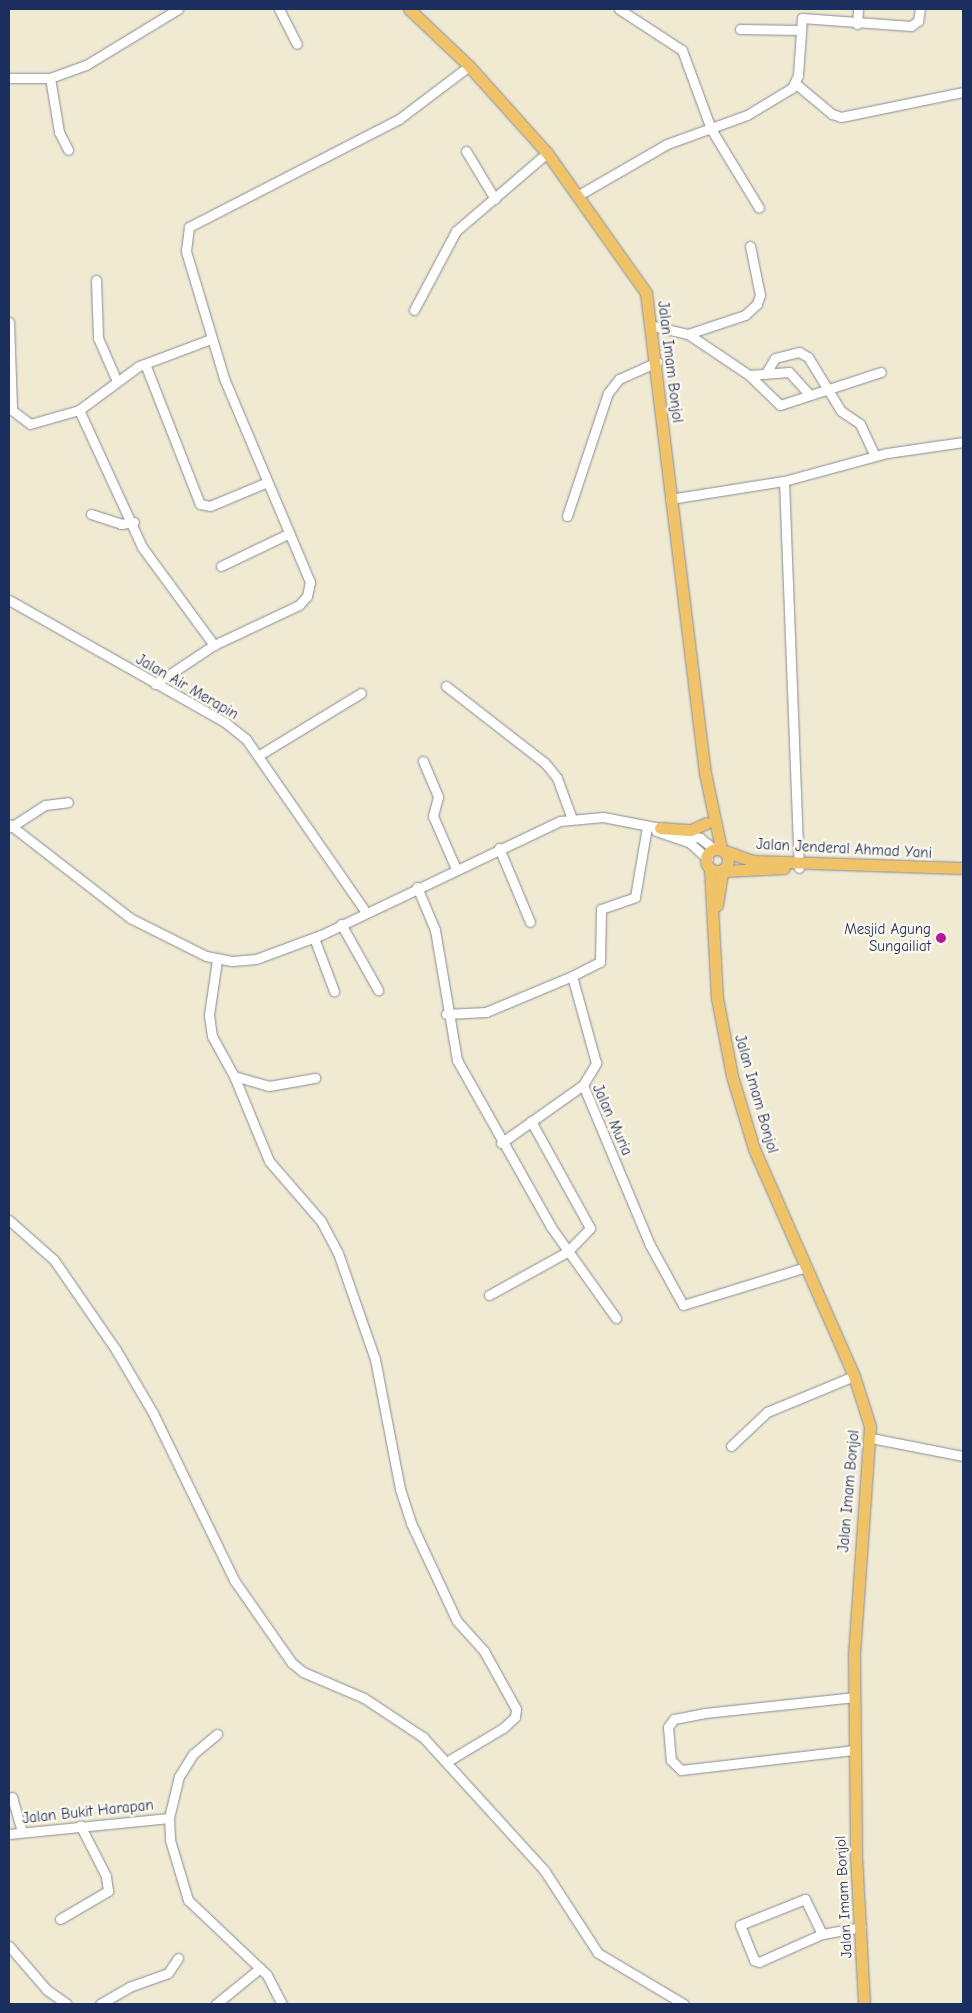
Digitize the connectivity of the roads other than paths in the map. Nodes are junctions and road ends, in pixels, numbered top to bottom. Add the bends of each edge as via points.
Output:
1 (178, 9) edge
2 (279, 9) edge
3 (408, 9) edge
4 (619, 9) edge
5 (858, 9) edge
6 (920, 9) edge
7 (803, 13) edge
8 (857, 24) junction
9 (740, 29) dead end
10 (800, 30) junction
11 (297, 44) dead end
12 (469, 66) junction
13 (9, 78) edge
14 (50, 78) junction
15 (796, 84) junction
16 (963, 92) edge
17 (711, 129) junction
18 (68, 150) dead end
19 (466, 151) dead end
20 (547, 154) junction
21 (577, 196) junction
22 (495, 199) junction
23 (759, 208) dead end
24 (750, 246) dead end
25 (96, 280) dead end
26 (414, 310) dead end
27 (9, 322) edge
28 (653, 326) junction
29 (688, 334) junction
30 (211, 339) junction
31 (656, 362) junction
32 (145, 364) junction
33 (882, 372) dead end
34 (766, 373) junction
35 (749, 375) junction
36 (116, 379) junction
37 (826, 388) junction
38 (810, 394) junction
39 (11, 409) edge
40 (79, 410) junction
41 (963, 442) edge
42 (875, 456) junction
43 (784, 481) junction
44 (264, 484) junction
45 (670, 499) junction
46 (91, 514) dead end
47 (568, 516) dead end
48 (134, 522) junction
49 (290, 533) junction
50 (221, 566) dead end
51 (9, 600) edge
52 (214, 645) junction
53 (155, 684) junction
54 (446, 686) dead end
55 (361, 693) dead end
56 (261, 754) junction
57 (423, 762) dead end
58 (705, 773) junction
59 (68, 802) dead end
60 (572, 818) junction
61 (707, 823) junction
62 (10, 825) edge
63 (653, 828) junction
64 (499, 848) junction
65 (718, 849) junction
66 (709, 864) junction
67 (799, 865) junction
68 (963, 868) edge
69 (456, 870) junction
70 (723, 871) junction
71 (963, 874) edge
72 (417, 887) junction
73 (366, 912) junction
74 (530, 922) dead end
75 (341, 924) junction
76 (314, 938) junction
77 (713, 949) junction
78 (217, 960) junction
79 (572, 976) junction
80 (378, 990) dead end
81 (334, 991) dead end
82 (446, 1014) junction
83 (234, 1076) junction
84 (315, 1078) dead end
85 (583, 1085) junction
86 (530, 1120) junction
87 (501, 1143) junction
88 (9, 1220) edge
89 (566, 1252) junction
90 (806, 1268) junction
91 (489, 1295) dead end
92 (616, 1318) dead end
93 (854, 1376) junction
94 (871, 1438) junction
95 (731, 1446) dead end
96 (963, 1456) edge
97 (855, 1697) junction
98 (217, 1734) dead end
99 (855, 1750) junction
100 (448, 1760) junction
101 (12, 1797) dead end
102 (169, 1818) junction
103 (80, 1824) junction
104 (22, 1832) junction
105 (9, 1834) edge
106 (60, 1919) dead end
107 (861, 1927) junction
108 (822, 1934) junction
109 (9, 1946) edge
110 (178, 1958) dead end
111 (260, 1968) junction
112 (67, 2004) edge
113 (100, 2004) edge
114 (216, 2004) edge
115 (282, 2004) edge
116 (684, 2004) edge
117 (864, 2004) edge

1 - 14 street via 86,65
2 - 11 street
3 - 12 main road, Jalan Imam Bonjol
4 - 17 street via 682,50
5 - 8 street
6 - 8 street via 918,21 911,26
7 - 8 street
7 - 10 street
9 - 10 street
10 - 15 street
12 - 20 main road, Jalan Imam Bonjol
12 - 30 street via 399,120 189,227 186,251
13 - 14 street
14 - 18 street via 58,132
15 - 16 street via 832,114 841,117
15 - 17 street via 747,115
17 - 21 street via 666,144
17 - 23 street
19 - 22 street
20 - 21 main road, Jalan Imam Bonjol
20 - 22 street
21 - 28 main road, Jalan Imam Bonjol via 646,293
22 - 26 street via 454,234
24 - 29 street via 760,295 757,304 745,315
25 - 36 street via 98,338
27 - 39 street
28 - 29 street
28 - 31 main road, Jalan Imam Bonjol
29 - 35 street
30 - 32 street
30 - 44 street
31 - 45 main road, Jalan Imam Bonjol
31 - 47 street via 619,379 608,393
32 - 36 street
32 - 44 street via 200,504 210,506
33 - 37 street
34 - 35 street
34 - 37 street via 771,360 799,352 808,357
34 - 38 street via 789,372
35 - 38 street via 774,404
36 - 40 street
37 - 38 street
37 - 42 street via 841,411 860,424
39 - 40 street via 30,424
40 - 48 street
41 - 42 street
42 - 43 street
43 - 45 street
43 - 67 street
44 - 49 street
45 - 58 main road, Jalan Imam Bonjol
46 - 48 street via 121,524
48 - 52 street via 142,547
49 - 50 street
49 - 52 street via 309,573 307,596 288,611
51 - 53 street, Jalan Air Merapin
52 - 53 street
53 - 56 street, Jalan Air Merapin via 226,723
54 - 60 street via 545,763 561,785
55 - 56 street
56 - 73 street, Jalan Air Merapin
57 - 69 street via 438,797 433,816
58 - 61 main road, Jalan Imam Bonjol
58 - 65 main road, Jalan Imam Bonjol
59 - 62 street via 45,805
60 - 63 street via 603,817
60 - 64 street
61 - 63 main road via 692,830
61 - 65 main road, Jalan Imam Bonjol
62 - 78 street via 130,918
63 - 65 street via 700,838
63 - 66 street via 690,843
63 - 79 street via 635,897 601,909 600,962
64 - 69 street
64 - 74 street
65 - 66 main road
65 - 67 main road, Jalan Jenderal Ahmad Yani via 752,861
65 - 70 main road, Jalan Imam Bonjol
66 - 70 main road, Jalan Jenderal Ahmad Yani
66 - 77 main road, Jalan Imam Bonjol
67 - 68 main road, Jalan Jenderal Ahmad Yani
67 - 70 main road, Jalan Jenderal Ahmad Yani
67 - 71 main road, Jalan Jenderal Ahmad Yani
69 - 72 street
70 - 77 main road, Jalan Imam Bonjol
72 - 73 street
72 - 82 street via 435,930
73 - 75 street
75 - 76 street
75 - 80 street
76 - 78 street via 244,960
76 - 81 street
77 - 90 main road, Jalan Imam Bonjol via 732,1076 754,1149
78 - 83 street via 210,1030
79 - 82 street via 486,1012
79 - 85 street via 596,1063
82 - 87 street via 457,1060
83 - 84 street via 269,1086
83 - 100 street via 269,1161 321,1221 338,1253 375,1359 400,1489 410,1523 457,1621 484,1651 516,1709 515,1717 503,1728
85 - 86 street, Jalan Muria
85 - 90 street, Jalan Muria via 650,1245 682,1305
86 - 87 street, Jalan Muria
86 - 89 street via 556,1174 590,1221 590,1230
87 - 89 street
88 - 100 street via 54,1260 116,1350 153,1413 234,1580 292,1662 303,1672 384,1710
89 - 91 street
89 - 92 street
90 - 93 main road, Jalan Imam Bonjol
93 - 94 main road, Jalan Imam Bonjol
93 - 95 street via 768,1412
94 - 96 street
94 - 97 main road, Jalan Imam Bonjol via 856,1593
97 - 99 main road, Jalan Imam Bonjol
97 - 99 street via 706,1712 674,1719 668,1727 671,1760 681,1770
98 - 102 street via 193,1754 179,1776
99 - 107 main road, Jalan Imam Bonjol
100 - 116 street via 544,1870 598,1953
101 - 104 street
102 - 103 street, Jalan Bukit Harapan
102 - 111 street via 170,1840 188,1900
103 - 104 street, Jalan Bukit Harapan
103 - 106 street via 108,1890 90,1905
104 - 105 street, Jalan Bukit Harapan
107 - 108 street
107 - 117 main road, Jalan Imam Bonjol
108 - 108 street via 805,1899 740,1924 757,1962
109 - 112 street via 48,1990
110 - 113 street via 168,1973 129,1987
111 - 114 street
111 - 115 street

